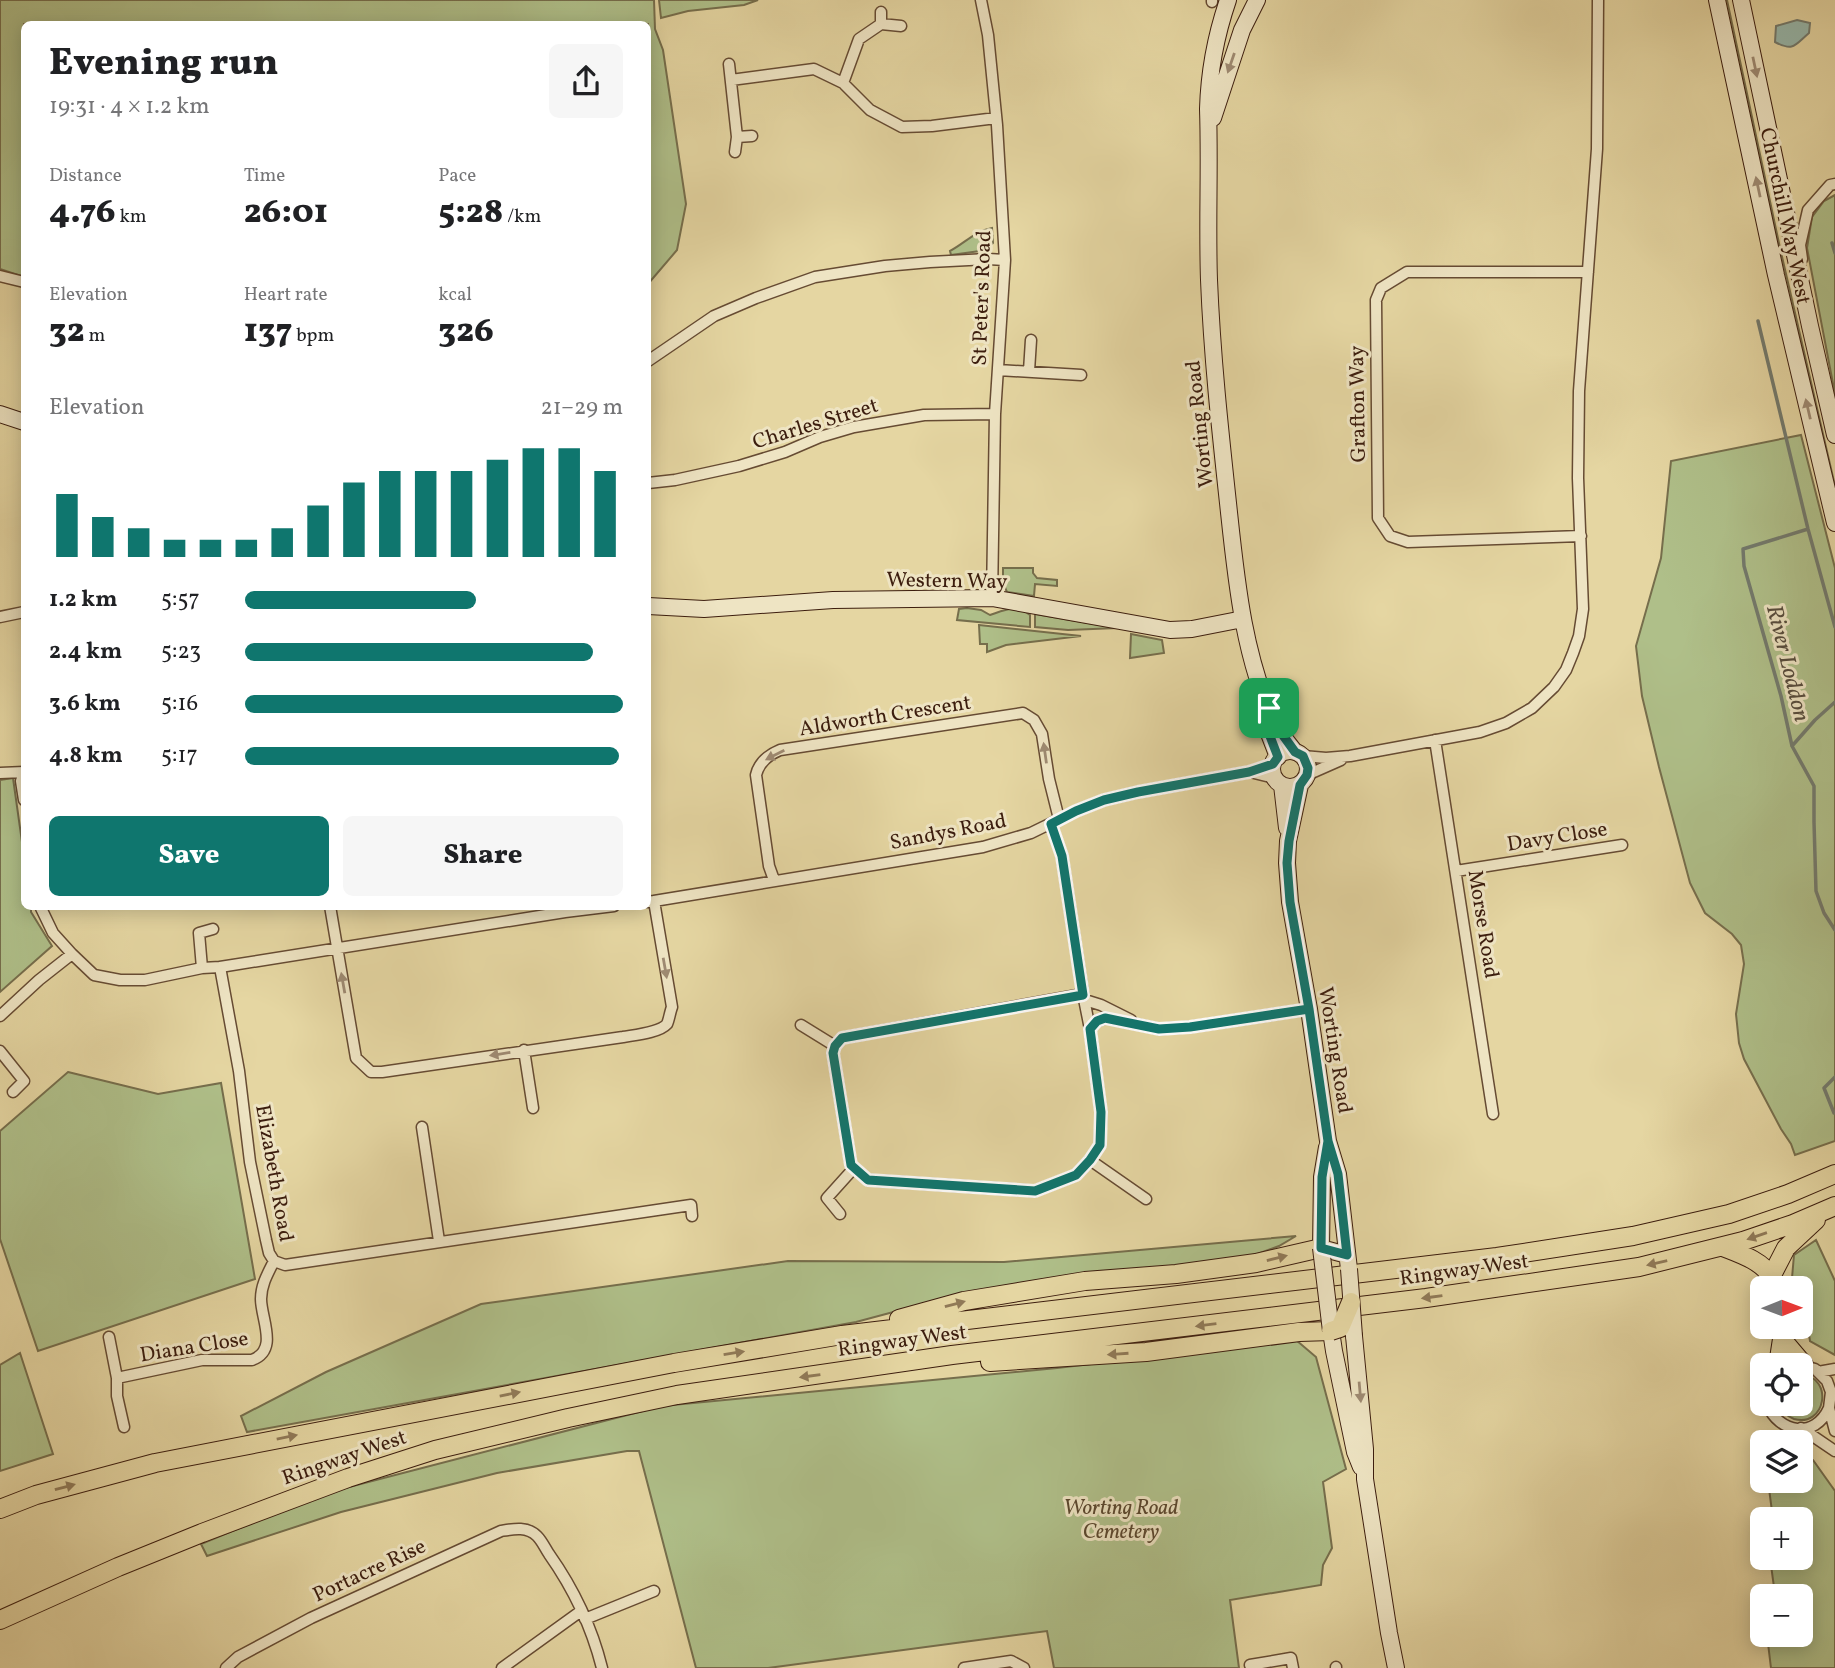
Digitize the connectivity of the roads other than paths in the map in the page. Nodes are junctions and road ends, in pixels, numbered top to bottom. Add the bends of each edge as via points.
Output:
1 (981, 0) edge
2 (1257, 0) edge
3 (1598, 0) edge
4 (1717, 0) edge
5 (1741, 0) edge
6 (1217, 1) edge
7 (881, 12) dead end
8 (881, 24) junction
9 (901, 26) dead end
10 (729, 64) dead end
11 (731, 80) junction
12 (843, 83) junction
13 (996, 118) junction
14 (1209, 130) junction
15 (752, 136) dead end
16 (737, 137) junction
17 (735, 152) dead end
18 (1835, 184) edge
19 (1005, 260) junction
20 (1588, 272) junction
21 (0, 276) edge
22 (21, 281) edge
23 (1810, 326) junction
24 (1031, 340) dead end
25 (651, 359) edge
26 (998, 370) junction
27 (1029, 371) junction
28 (1081, 375) dead end
29 (0, 414) edge
30 (995, 414) junction
31 (21, 421) edge
32 (1835, 435) edge
33 (651, 483) edge
34 (1835, 523) edge
35 (1581, 536) junction
36 (992, 598) junction
37 (651, 606) edge
38 (21, 613) edge
39 (0, 617) edge
40 (1243, 619) junction
41 (1269, 708) junction
42 (1435, 740) junction
43 (1299, 754) junction
44 (1350, 756) junction
45 (1277, 771) junction
46 (21, 773) edge
47 (0, 774) edge
48 (1304, 780) junction
49 (1055, 822) junction
50 (1289, 841) junction
51 (1622, 845) dead end
52 (1456, 871) junction
53 (774, 880) junction
54 (651, 901) edge
55 (42, 910) edge
56 (331, 910) edge
57 (559, 910) edge
58 (213, 929) dead end
59 (337, 948) junction
60 (72, 954) junction
61 (220, 967) junction
62 (202, 968) junction
63 (1084, 997) junction
64 (1309, 1009) junction
65 (0, 1016) edge
66 (1138, 1024) junction
67 (801, 1025) dead end
68 (1090, 1029) junction
69 (835, 1046) junction
70 (524, 1050) junction
71 (0, 1051) edge
72 (13, 1092) dead end
73 (533, 1108) dead end
74 (1493, 1114) dead end
75 (422, 1127) dead end
76 (1328, 1141) junction
77 (1090, 1160) junction
78 (854, 1168) junction
79 (1835, 1174) edge
80 (1148, 1201) dead end
81 (1831, 1208) edge
82 (840, 1214) dead end
83 (692, 1216) dead end
84 (439, 1241) junction
85 (1723, 1247) junction
86 (1321, 1248) junction
87 (1347, 1255) junction
88 (274, 1261) junction
89 (1766, 1276) edge
90 (1774, 1276) edge
91 (1351, 1302) junction
92 (1331, 1331) junction
93 (842, 1335) junction
94 (108, 1337) dead end
95 (1813, 1367) edge
96 (1835, 1369) edge
97 (843, 1371) junction
98 (1813, 1372) edge
99 (117, 1378) junction
100 (1833, 1389) edge
101 (1829, 1408) junction
102 (1773, 1416) edge
103 (124, 1427) dead end
104 (1801, 1428) junction
105 (1835, 1431) edge
106 (1835, 1451) edge
107 (1366, 1479) junction
108 (0, 1509) edge
109 (654, 1591) dead end
110 (583, 1615) junction
111 (0, 1620) edge
112 (238, 1657) junction
113 (1251, 1665) dead end
114 (226, 1668) edge
115 (247, 1668) edge
116 (502, 1668) edge
117 (602, 1668) edge
118 (964, 1668) edge
119 (1024, 1668) edge
120 (1293, 1668) edge
121 (1396, 1668) edge

1 - 13 street, St Peter's Road
2 -> 14 street, Worting Road via 1242,30
3 - 20 street via 1597,149
34 -> 4 street, Churchill Way West
5 -> 23 street, Churchill Way West
6 - 14 street, Worting Road via 1220,20 1208,94
7 - 8 street
8 - 9 street
8 - 12 street via 859,38
10 - 11 street
11 - 12 street via 814,69
11 - 16 street
12 - 13 street via 870,110 902,127
13 - 19 street, St Peter's Road
14 - 40 street, Worting Road via 1211,328
15 - 16 street
16 - 17 street
18 - 23 street via 1808,210 1800,245
19 - 25 street via 885,266 815,277 714,316
19 - 26 street, St Peter's Road
20 - 35 street via 1579,391
20 - 35 street, Grafton Way via 1407,272 1381,288 1376,300 1378,519 1390,536 1408,541
21 - 22 street
23 - 32 street, Churchill Way West
24 - 27 street
26 - 27 street
26 - 30 street, St Peter's Road
27 - 28 street
29 - 31 street
30 - 33 street, Charles Street via 924,415 854,427 739,466
30 - 36 street, St Peter's Road
35 - 42 street via 1579,636 1554,687 1532,708 1506,723
36 - 37 street, Western Way via 833,600 704,609
36 - 40 street, Western Way via 1170,631
38 - 39 street
40 - 41 street, Worting Road
41 - 43 street, Worting Road via 1277,727
41 - 45 street, Worting Road via 1268,731
42 - 44 street
42 - 52 street, Morse Road
43 - 44 street
43 - 45 street via 1285,752
43 - 48 street via 1308,768
44 - 48 street
45 - 48 street via 1287,787
45 - 49 street, Sandys Road via 1138,792 1104,800
45 - 50 street, Worting Road
46 - 47 street
48 - 50 street, Worting Road
49 - 53 street, Sandys Road via 983,847
49 -> 53 street, Aldworth Crescent via 1042,734 1023,713 780,750 760,764 756,775
49 - 63 street
50 - 64 street, Worting Road via 1290,902
51 - 52 street, Davy Close
52 - 74 street, Morse Road
53 - 54 street, Sandys Road
54 -> 70 street via 672,1007 667,1024 652,1031
55 - 60 street via 53,933
56 - 59 street
57 - 59 street
58 - 62 street via 199,933
59 - 61 street
70 -> 59 street via 371,1072 356,1058
60 - 62 street via 94,975 120,980 145,980
60 - 65 street
61 - 62 street
61 - 88 street, Elizabeth Road via 250,1162
63 - 66 street
63 - 68 street
63 - 69 street via 842,1038
64 - 66 street via 1190,1027 1159,1029
64 - 76 street, Worting Road
66 - 68 street via 1105,1018
67 - 69 street
68 - 77 street via 1101,1112 1100,1145
69 - 78 street
70 - 73 street
71 - 72 street via 24,1081
75 - 84 street
76 - 86 street, Worting Road via 1322,1177
76 - 87 street, Worting Road via 1338,1174
77 - 78 street via 1076,1175 1035,1191 868,1180
77 - 80 street
78 - 82 street via 827,1198
79 - 93 main road, Ringway West via 1729,1214 1620,1238 1497,1257
81 -> 85 main road, Ringway West
81 - 90 main road via 1786,1248
83 - 84 street, Elizabeth Road via 691,1205
84 - 88 street, Elizabeth Road via 285,1265
85 - 89 main road via 1749,1257
85 -> 97 main road, Ringway West via 1639,1268
86 - 87 street
86 - 92 street, Worting Road, bridge
93 -> 86 main road via 964,1301 1085,1281 1256,1263
87 - 91 street, Worting Road, bridge
88 - 99 street, Diana Close via 261,1300 267,1343 260,1356 202,1360
91 - 92 main road, bridge via 1339,1328
91 -> 107 street, Worting Road, bridge
92 -> 97 main road via 1146,1352
92 - 107 street, Worting Road via 1354,1451
108 -> 93 main road, Ringway West via 155,1463
94 - 99 street, Diana Close
95 - 96 street
97 -> 111 main road, Ringway West via 677,1395 435,1450 202,1533
98 - 100 street
99 - 103 street, Diana Close
100 - 101 street
101 - 104 street via 1819,1422
101 - 105 street
102 - 104 street via 1790,1428
104 - 106 street
107 - 121 street, Worting Road
109 - 110 street
110 - 112 street, Portacre Rise via 536,1535 519,1528 501,1531 311,1618
110 - 116 street
110 - 117 street
112 - 114 street, Portacre Rise
112 - 115 street
113 - 120 street via 1291,1658
118 - 119 street via 1010,1661

